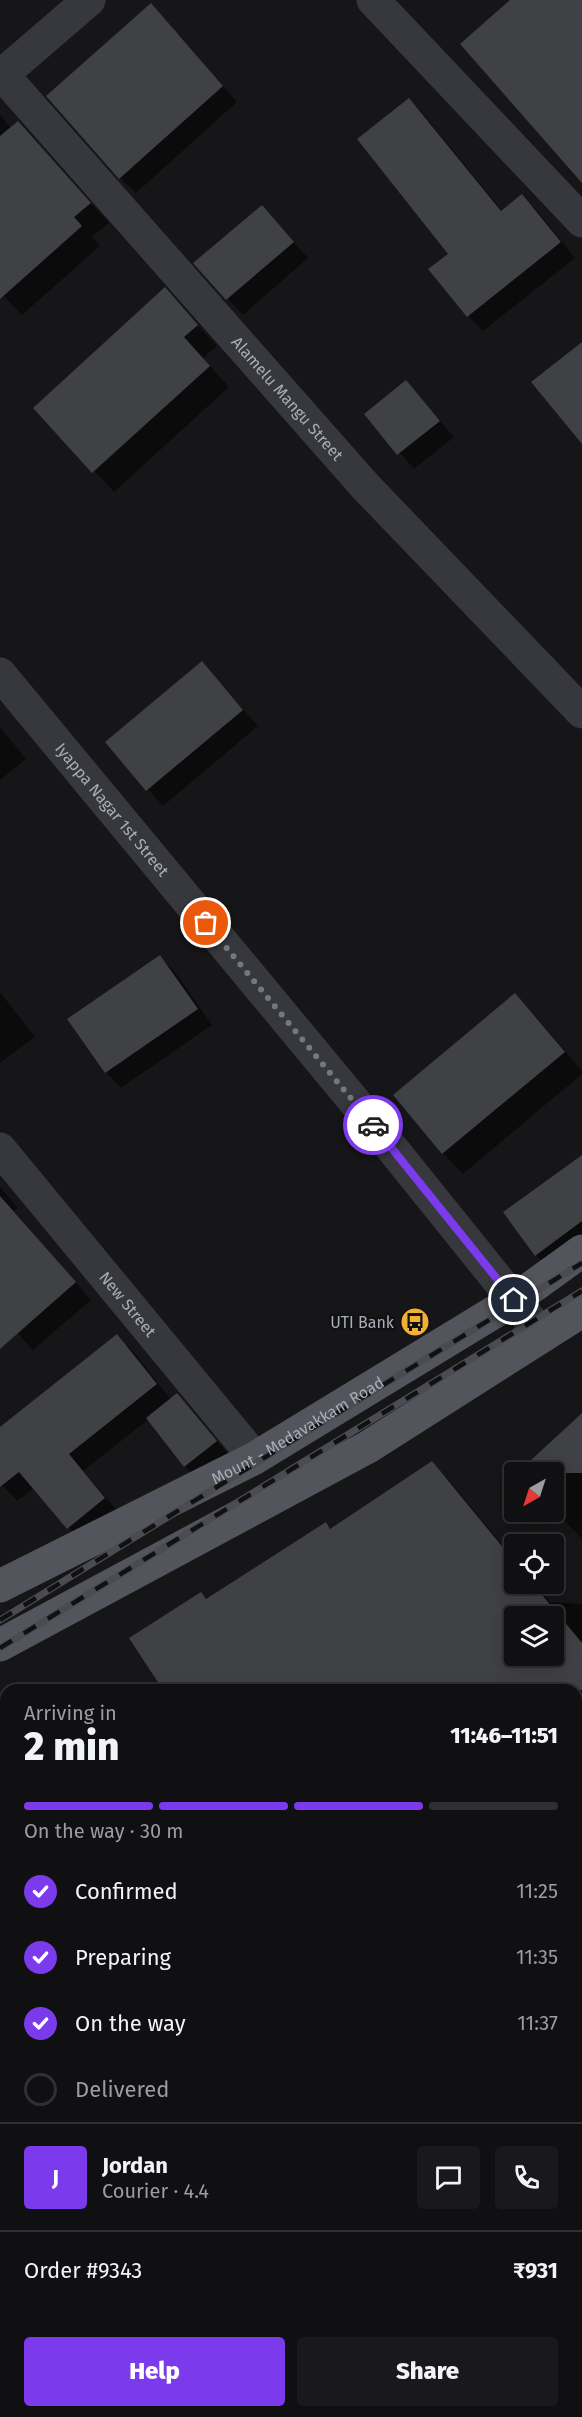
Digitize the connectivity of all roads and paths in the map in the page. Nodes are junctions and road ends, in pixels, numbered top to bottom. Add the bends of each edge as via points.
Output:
1 (89, 0) edge
2 (373, 0) edge
3 (2, 73) edge
4 (582, 221) edge
5 (0, 674) edge
6 (582, 711) edge
7 (0, 1149) edge
8 (582, 1251) edge
9 (514, 1300) junction
10 (582, 1311) edge
11 (543, 1336) junction
12 (255, 1458) junction
13 (3, 1579) edge
14 (0, 1645) edge

1 - 3 street
2 - 4 street
3 - 6 street, Alamelu Mangu Street via 365,486
5 - 9 street, Iyappa Nagar 1st Street
7 - 12 street, New Street
8 - 9 main road, Mount - Medavakkam Road
9 - 11 street, Iyappa Nagar 1st Street
9 - 12 main road, Mount - Medavakkam Road
10 - 11 main road
11 - 14 main road via 368,1447
12 - 13 main road, Mount - Medavakkam Road via 185,1495

